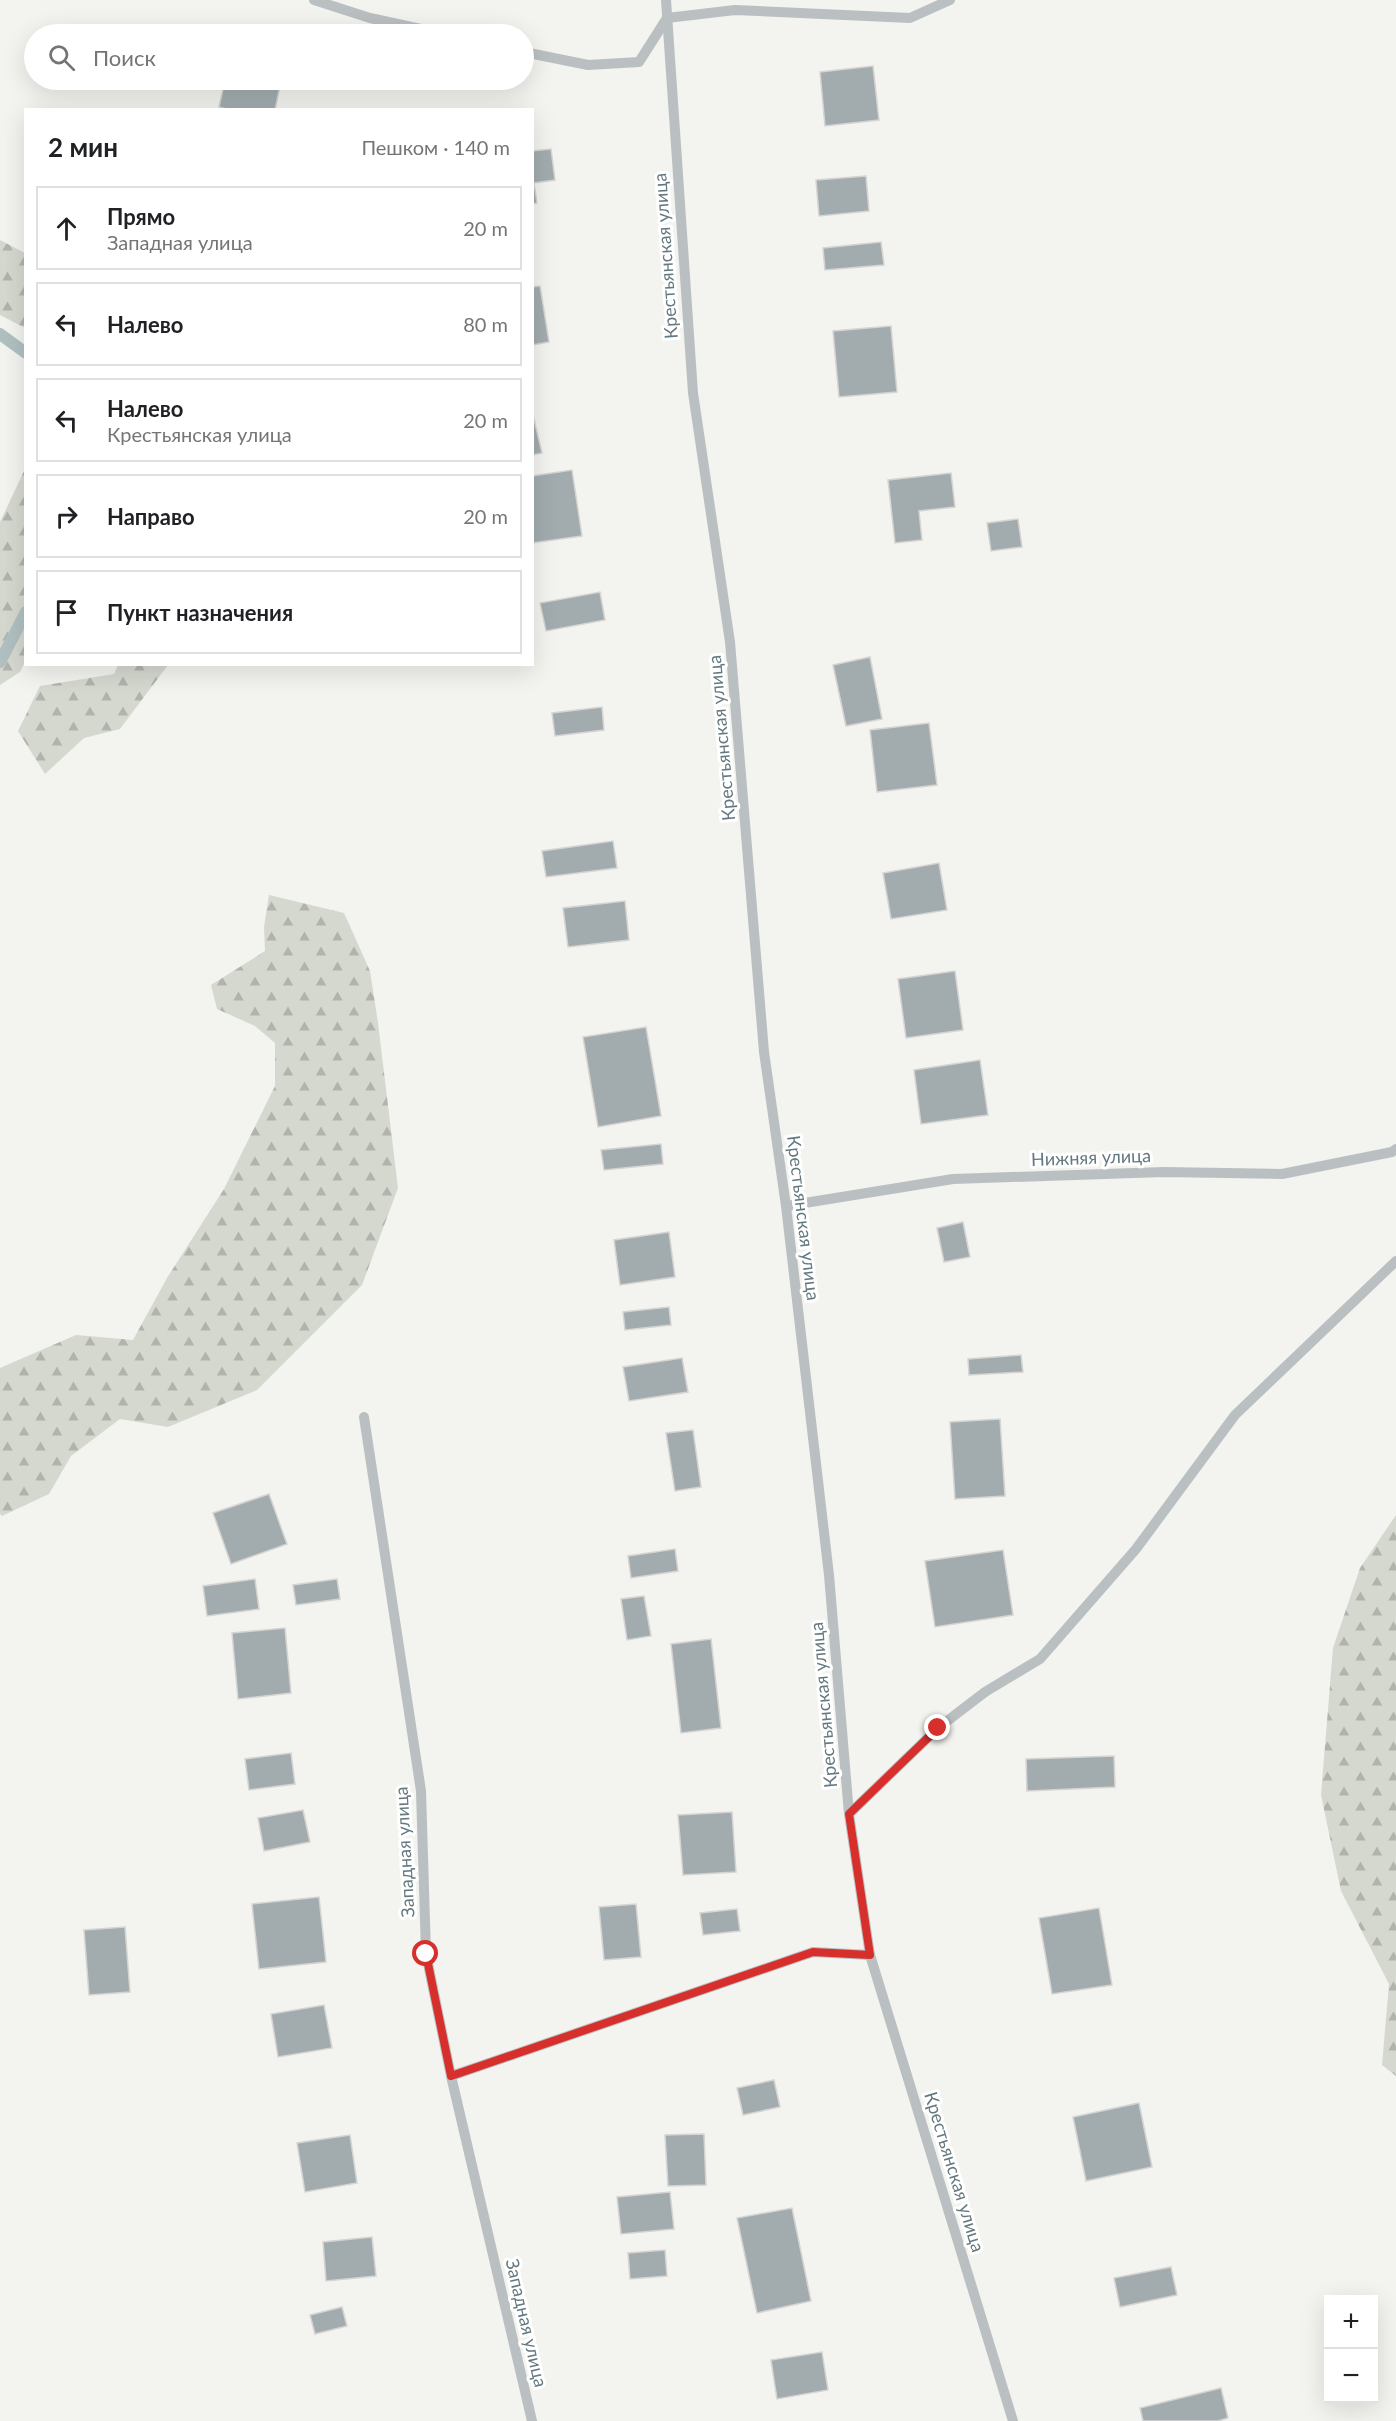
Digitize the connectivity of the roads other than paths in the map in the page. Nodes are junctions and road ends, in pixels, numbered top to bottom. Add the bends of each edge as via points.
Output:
1 (314, 0) edge
2 (666, 0) edge
3 (950, 0) edge
4 (667, 18) junction
5 (398, 24) edge
6 (534, 54) edge
7 (1396, 1149) edge
8 (786, 1206) junction
9 (1396, 1261) edge
10 (364, 1417) dead end
11 (849, 1814) junction
12 (870, 1955) junction
13 (451, 2076) junction
14 (532, 2421) edge
15 (1013, 2421) edge

1 - 5 street
2 - 4 street, Крестьянская улица
3 - 4 street via 910,18 735,10
4 - 6 street via 639,62 588,65
4 - 8 street, Крестьянская улица via 693,393 730,642 764,1052
7 - 8 street, Нижняя улица via 1282,1174 1164,1172 953,1179
8 - 11 street, Крестьянская улица via 829,1575
9 - 11 street via 1235,1415 1136,1549 1040,1659 985,1692 938,1728
10 - 13 street, Западная улица via 421,1791 426,1954
11 - 12 street, Крестьянская улица
12 - 13 street via 813,1952
12 - 15 street, Крестьянская улица
13 - 14 street, Западная улица

